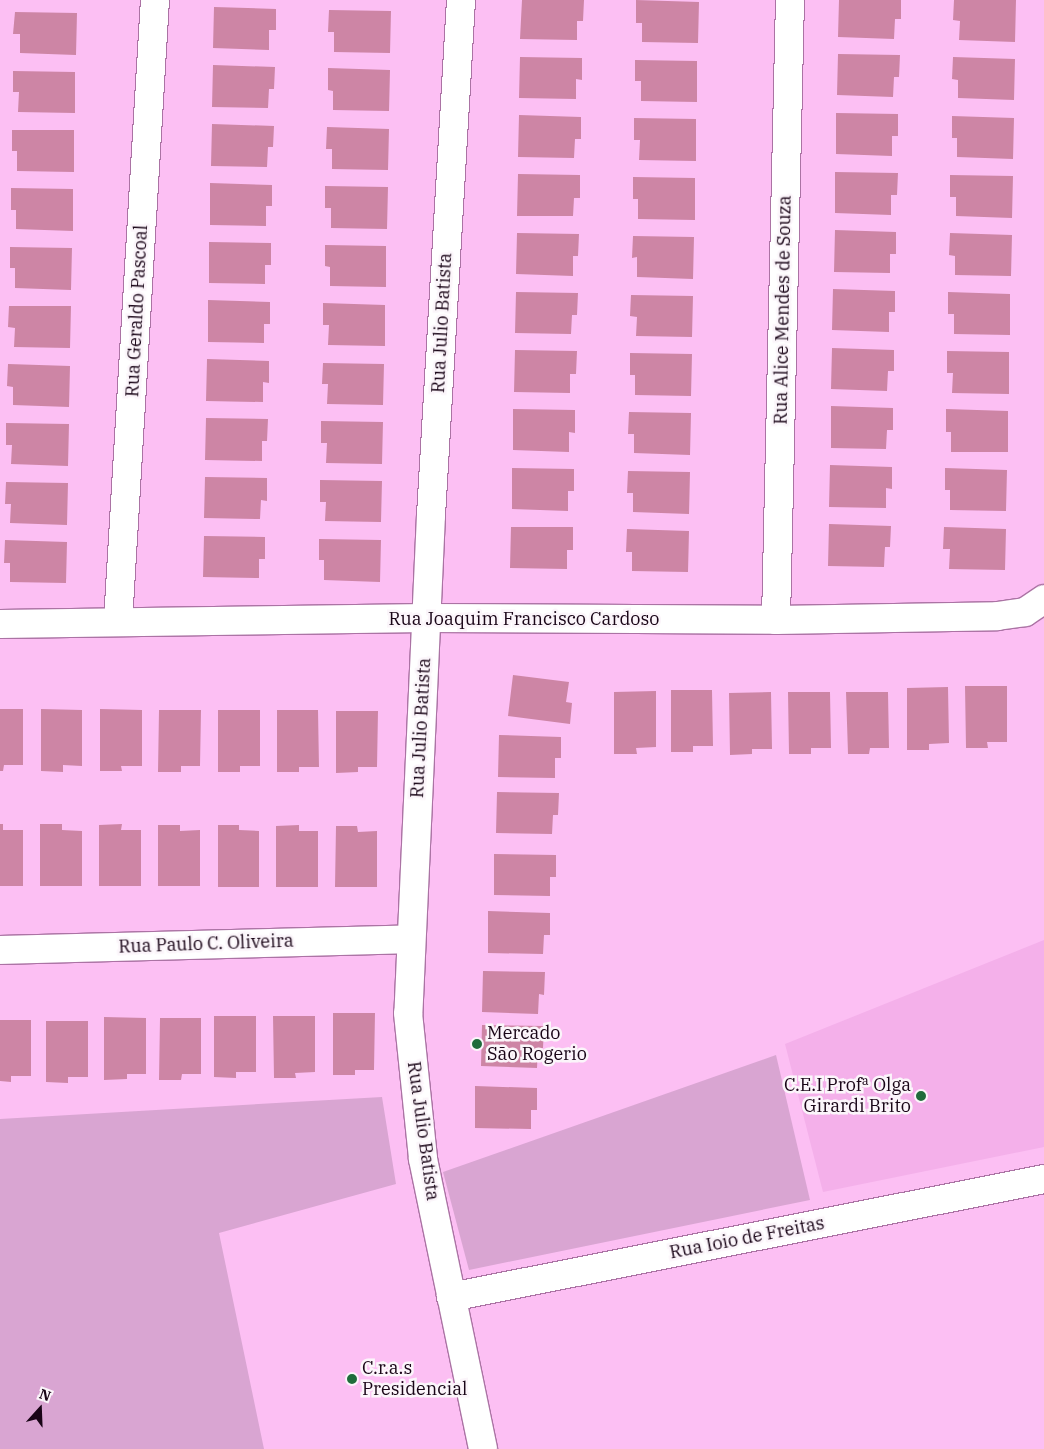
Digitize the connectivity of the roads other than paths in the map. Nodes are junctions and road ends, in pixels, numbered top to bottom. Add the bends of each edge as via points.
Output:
1 (155, 0) edge
2 (461, 0) edge
3 (790, 0) edge
4 (1044, 599) edge
5 (426, 618) junction
6 (776, 620) junction
7 (118, 622) junction
8 (0, 624) edge
9 (411, 939) junction
10 (0, 950) edge
11 (1044, 1179) edge
12 (451, 1297) junction
13 (483, 1449) edge

1 - 7 street, Rua Geraldo Pascoal
2 - 5 street, Rua Julio Batista
3 - 6 street, Rua Alice Mendes de Souza
4 - 6 street, Rua Joaquim Francisco Cardoso via 1026,612 997,616
5 - 6 street, Rua Joaquim Francisco Cardoso
5 - 7 street, Rua Joaquim Francisco Cardoso
5 - 9 street, Rua Julio Batista
7 - 8 street, Rua Joaquim Francisco Cardoso
9 - 10 street, Rua Paulo C. Oliveira
9 - 12 street, Rua Julio Batista via 408,1013 423,1159
11 - 12 street, Rua Ioio de Freitas
12 - 13 street, Rua Julio Batista

